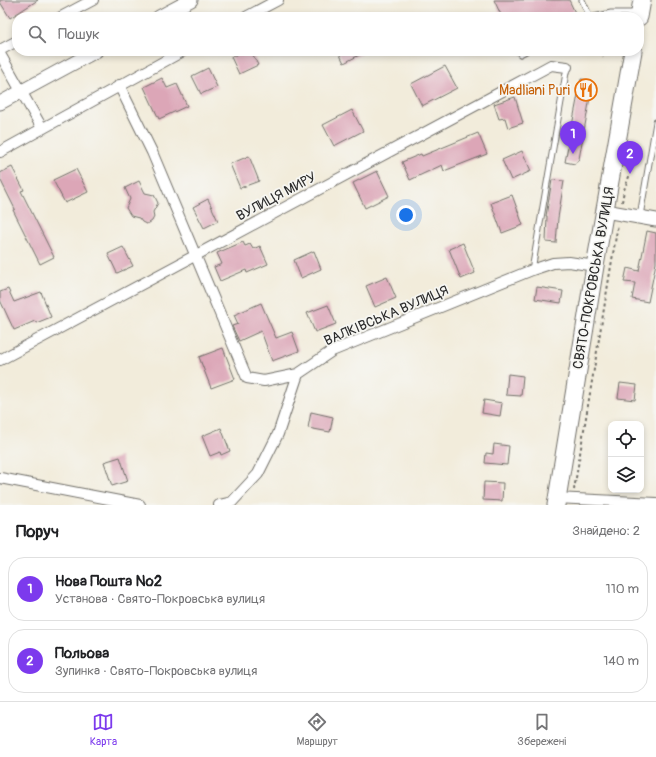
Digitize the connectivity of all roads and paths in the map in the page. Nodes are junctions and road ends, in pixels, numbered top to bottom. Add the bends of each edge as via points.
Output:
1 (93, 0) edge
2 (191, 0) edge
3 (278, 0) edge
4 (582, 0) edge
5 (640, 10) edge
6 (70, 12) edge
7 (168, 12) edge
8 (255, 12) edge
9 (588, 12) edge
10 (621, 12) edge
11 (12, 44) edge
12 (0, 50) edge
13 (0, 54) edge
14 (87, 56) edge
15 (174, 56) edge
16 (632, 56) edge
17 (567, 67) joint
18 (119, 86) junction
19 (20, 92) junction
20 (0, 102) edge
21 (656, 122) edge
22 (42, 128) junction
23 (0, 152) edge
24 (630, 174) dead end
25 (612, 213) junction
26 (640, 217) junction
27 (656, 220) edge
28 (196, 254) junction
29 (595, 266) junction
30 (532, 270) junction
31 (0, 360) edge
32 (298, 374) junction
33 (0, 478) edge
34 (561, 501) edge
35 (232, 503) edge
36 (656, 503) edge
37 (140, 505) edge
38 (219, 505) edge

1 - 6 street
2 - 7 street
3 - 8 street
4 - 9 lane
5 - 10 lane
11 - 12 street
13 - 19 street
14 - 19 street
15 - 18 street
16 - 25 main road, СВЯТО-ПОКРОВСЬКА ВУЛИЦЯ
17 - 28 street, ВУЛИЦЯ МИРУ via 552,65 540,71
17 - 30 lane
18 - 22 street
18 - 28 street via 152,152
19 - 20 street
19 - 22 street
21 - 26 lane
22 - 23 street
24 - 25 path
25 - 26 street
25 - 29 main road, СВЯТО-ПОКРОВСЬКА ВУЛИЦЯ
25 - 34 path
26 - 27 street
28 - 31 street, ВУЛИЦЯ МИРУ
28 - 32 street via 247,378 264,381
29 - 30 street, ВАЛКІВСЬКА ВУЛИЦЯ via 561,262
29 - 34 main road, СВЯТО-ПОКРОВСЬКА ВУЛИЦЯ
30 - 32 street, ВАЛКІВСЬКА ВУЛИЦЯ via 332,351
32 - 35 street via 278,434 258,474
33 - 37 street
34 - 36 street
35 - 38 street

